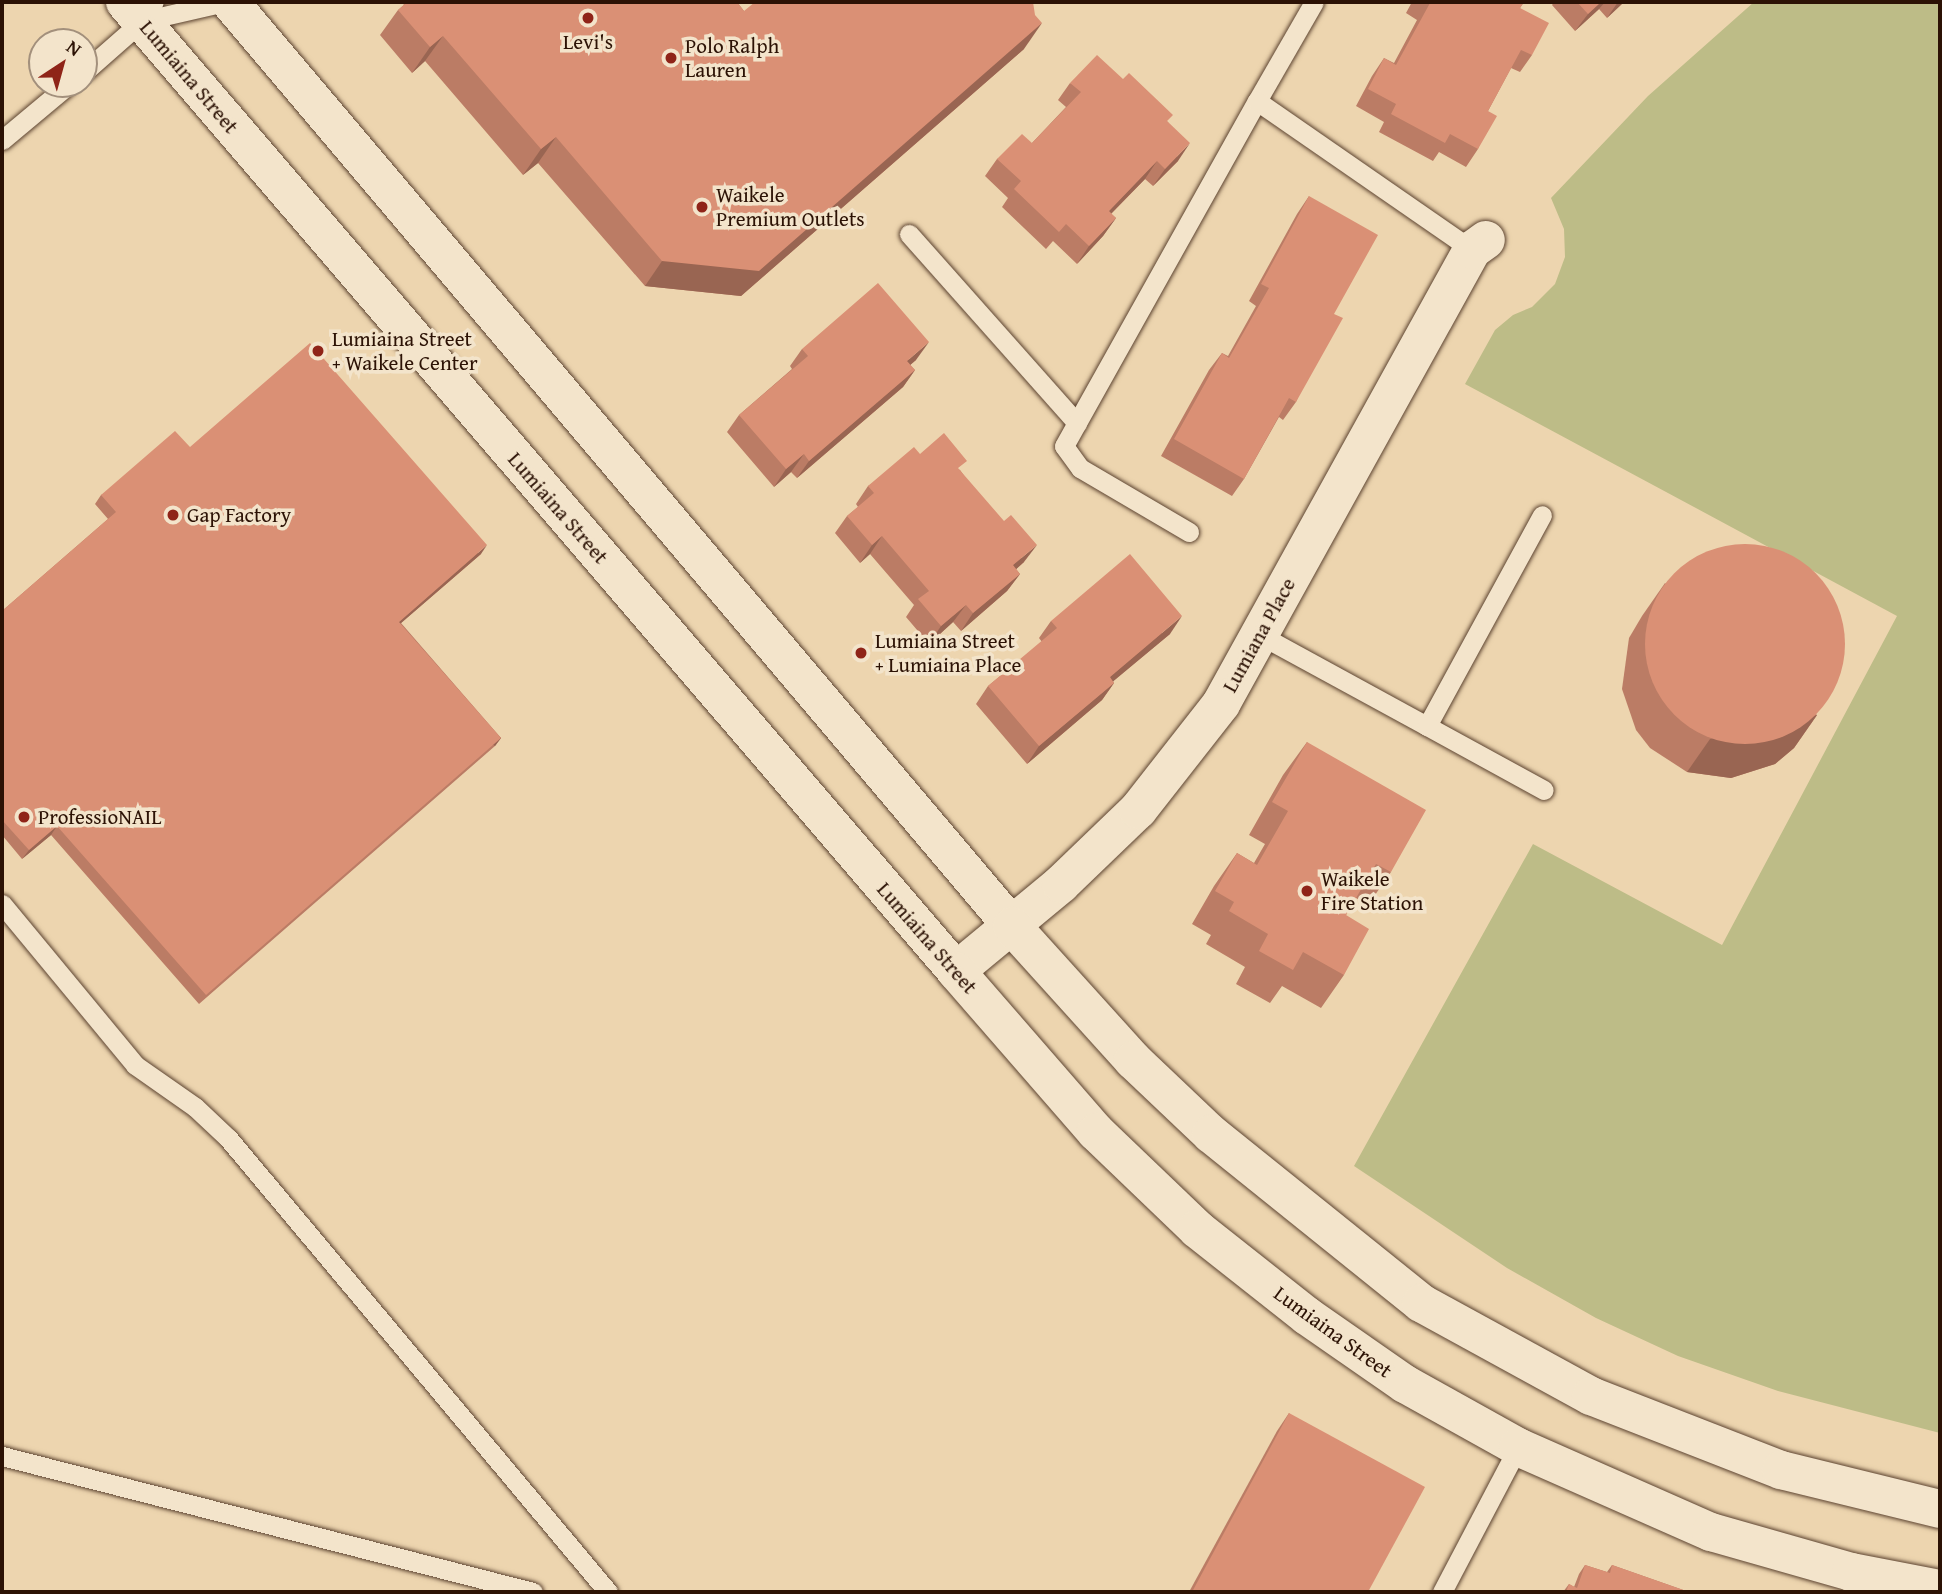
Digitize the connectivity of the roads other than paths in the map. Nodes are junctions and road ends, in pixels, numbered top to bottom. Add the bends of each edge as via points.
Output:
1 (228, 2) edge
2 (1314, 2) edge
3 (140, 8) edge
4 (98, 56) edge
5 (52, 98) edge
6 (1258, 101) junction
7 (2, 140) edge
8 (909, 234) dead end
9 (1479, 245) joint
10 (1077, 423) junction
11 (1542, 515) dead end
12 (1189, 531) dead end
13 (1260, 635) junction
14 (1427, 726) junction
15 (1544, 790) dead end
16 (2, 904) edge
17 (1012, 926) junction
18 (956, 971) junction
19 (1518, 1447) junction
20 (2, 1456) edge
21 (1940, 1509) edge
22 (1940, 1589) edge
23 (533, 1592) edge
24 (608, 1592) edge
25 (1442, 1592) edge

1 - 3 lane
1 - 17 main road
2 - 6 lane
3 - 4 lane
3 - 18 main road, Lumiaina Street
5 - 7 lane
6 - 9 lane
6 - 10 lane
8 - 10 lane
9 - 13 main road, Lumiana Place
10 - 12 lane via 1064,446 1080,468
11 - 14 lane
13 - 14 lane
13 - 17 main road, Lumiana Place via 1221,704 1154,792 1104,845
14 - 15 lane
16 - 24 lane via 135,1065 195,1107 228,1138
17 - 18 main road, Lumiana Place
17 - 21 main road via 1133,1060 1211,1134 1421,1303 1591,1396 1781,1470
18 - 19 main road, Lumiaina Street via 1096,1132 1197,1228 1307,1316 1405,1384
19 - 22 main road, Lumiaina Street via 1711,1532 1851,1572
19 - 25 lane
20 - 23 lane

